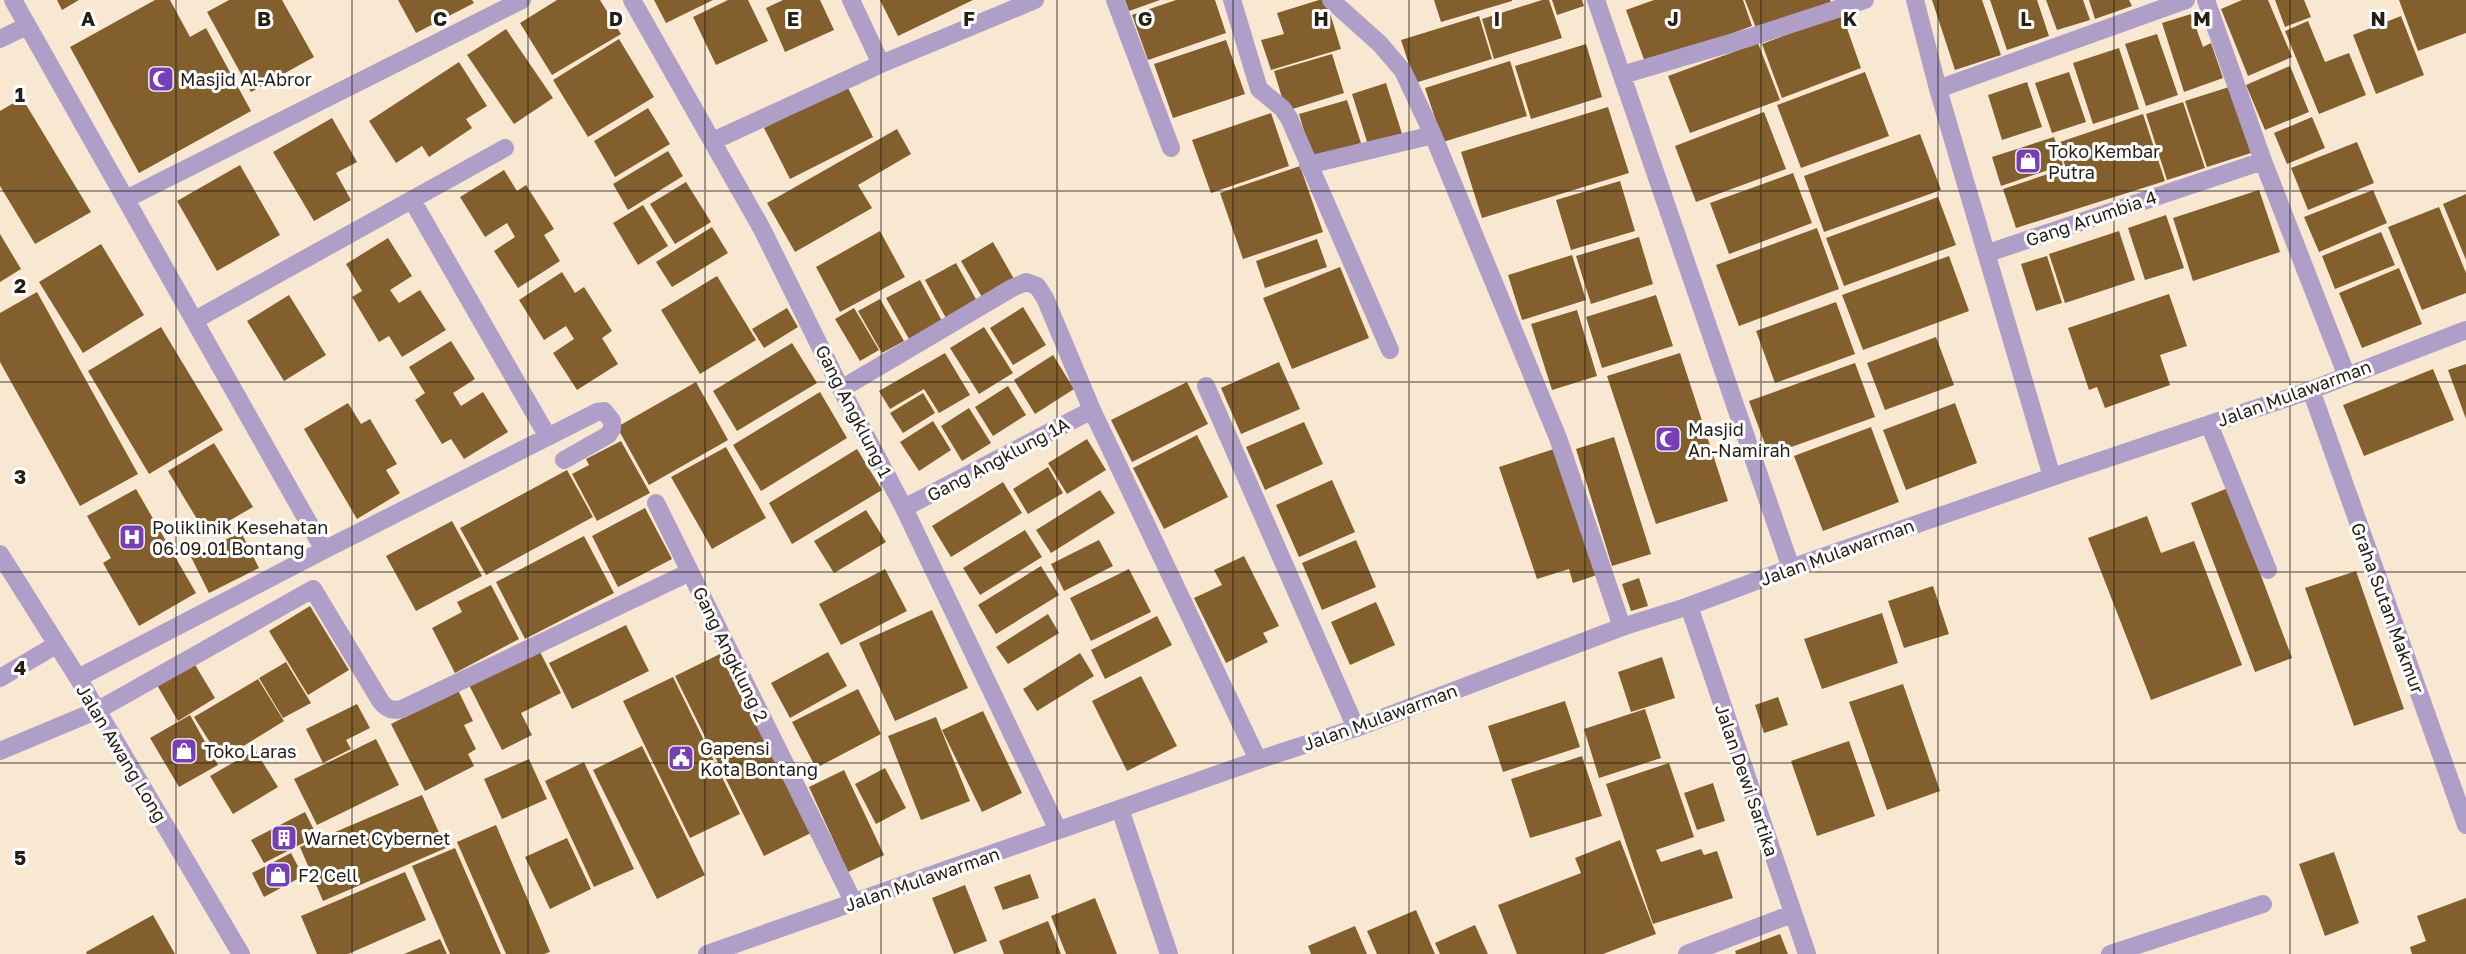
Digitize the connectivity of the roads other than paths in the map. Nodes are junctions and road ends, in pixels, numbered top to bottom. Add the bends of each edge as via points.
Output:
1 (13, 0) edge
2 (522, 0) edge
3 (633, 0) edge
4 (851, 0) edge
5 (1035, 0) edge
6 (1116, 0) edge
7 (1232, 0) edge
8 (1331, 0) edge
9 (1596, 0) edge
10 (1864, 0) edge
11 (1915, 0) edge
12 (2186, 0) edge
13 (2206, 0) edge
14 (27, 26) junction
15 (0, 39) edge
16 (881, 63) junction
17 (1622, 75) junction
18 (1938, 89) junction
19 (1434, 135) junction
20 (713, 141) junction
21 (505, 148) dead end
22 (1170, 148) dead end
23 (2263, 161) junction
24 (1308, 165) junction
25 (126, 199) junction
26 (412, 200) junction
27 (1988, 253) junction
28 (195, 320) junction
29 (2466, 330) edge
30 (1390, 350) dead end
31 (2346, 374) junction
32 (1206, 386) dead end
33 (841, 390) junction
34 (2311, 390) junction
35 (1092, 410) junction
36 (2209, 424) junction
37 (548, 437) junction
38 (564, 460) dead end
39 (2052, 477) junction
40 (656, 502) dead end
41 (904, 508) junction
42 (324, 550) junction
43 (0, 554) edge
44 (1791, 568) junction
45 (2268, 570) dead end
46 (690, 572) junction
47 (1689, 606) junction
48 (1622, 627) junction
49 (56, 645) junction
50 (0, 678) edge
51 (78, 678) junction
52 (98, 710) junction
53 (1356, 728) junction
54 (0, 751) edge
55 (1258, 760) junction
56 (1120, 809) junction
57 (2466, 825) edge
58 (1058, 830) junction
59 (854, 903) junction
60 (2263, 903) dead end
61 (1792, 914) junction
62 (241, 954) edge
63 (707, 954) edge
64 (1169, 954) edge
65 (1686, 954) edge
66 (1807, 954) edge
67 (2110, 954) edge

1 - 14 street
2 - 25 street
3 - 20 street, Gang Angklung 1
4 - 16 street
5 - 16 street
6 - 22 street
7 - 24 street via 1259,89 1289,118
8 - 19 street via 1380,44 1403,71
9 - 17 street
10 - 17 street
11 - 18 street
12 - 18 street
13 - 23 street
14 - 15 street
14 - 25 street
16 - 20 street
17 - 44 street
18 - 27 street
19 - 24 street
19 - 48 street via 1558,438
20 - 33 street, Gang Angklung 1 via 762,229
21 - 26 street
23 - 27 street, Gang Arumbia 4
23 - 31 street
24 - 30 street
25 - 28 street
26 - 28 street
26 - 37 street
27 - 39 street
28 - 42 street
29 - 31 street, Jalan Mulawarman
31 - 34 street, Jalan Mulawarman
32 - 53 street
33 - 35 street via 1026,282 1037,286 1046,298
33 - 41 street, Gang Angklung 1
34 - 36 street, Jalan Mulawarman
34 - 57 street, Graha Sutan Makmur
35 - 41 street, Gang Angklung 1A
35 - 55 street
36 - 39 street, Jalan Mulawarman
36 - 45 street
37 - 38 street via 597,412 608,415 612,429 608,435
37 - 42 street
39 - 44 street, Jalan Mulawarman
40 - 46 street, Gang Angklung 2
41 - 58 street, Gang Angklung 1
42 - 51 street
43 - 49 street, Jalan Awang Long
44 - 47 street, Jalan Mulawarman
46 - 52 street via 394,710 381,702 313,589
46 - 59 street, Gang Angklung 2
47 - 48 street, Jalan Mulawarman
47 - 61 street, Jalan Dewi Sartika
48 - 53 street, Jalan Mulawarman
49 - 50 street
49 - 51 street, Jalan Awang Long
51 - 52 street, Jalan Awang Long
52 - 54 street
52 - 62 street, Jalan Awang Long
53 - 55 street, Jalan Mulawarman
55 - 56 street, Jalan Mulawarman
56 - 58 street, Jalan Mulawarman
56 - 64 street
58 - 59 street, Jalan Mulawarman
59 - 63 street, Jalan Mulawarman
60 - 67 street
61 - 65 street
61 - 66 street, Jalan Dewi Sartika

